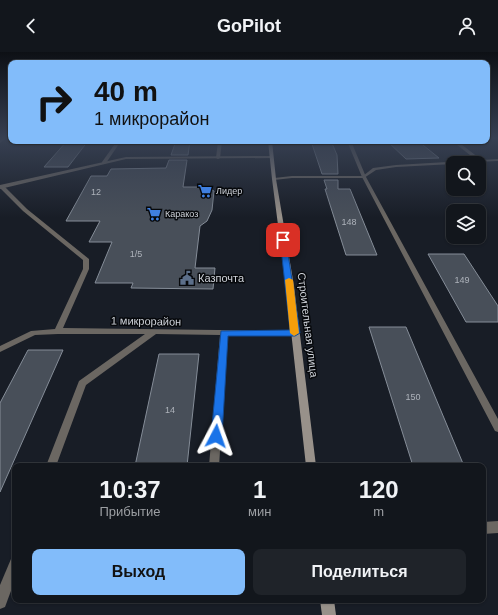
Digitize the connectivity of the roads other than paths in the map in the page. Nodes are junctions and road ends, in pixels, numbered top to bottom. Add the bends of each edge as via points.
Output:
1 (91, 165) edge
2 (272, 165) edge
3 (359, 165) edge
4 (408, 165) edge
5 (364, 177) junction
6 (274, 179) junction
7 (1, 187) edge
8 (58, 331) junction
9 (154, 332) junction
10 (224, 333) junction
11 (295, 333) junction
12 (0, 349) edge
13 (498, 428) edge
14 (52, 463) edge
15 (214, 463) edge
16 (311, 463) edge
17 (498, 527) edge
18 (486, 528) edge
19 (12, 571) edge
20 (0, 602) edge
21 (327, 603) edge
22 (329, 615) edge

1 - 7 street
2 - 6 main road, Строительная улица
3 - 5 street
4 - 5 street via 375,169
5 - 6 street
5 - 13 street
6 - 11 main road, Строительная улица
7 - 8 street via 25,210 86,259 86,269
8 - 9 street, 1 микрорайон
8 - 12 street, 1 микрорайон via 34,332
9 - 10 street, 1 микрорайон
9 - 14 street via 82,382
10 - 11 street, 1 микрорайон
10 - 15 street
11 - 16 main road, Строительная улица
17 - 18 street
19 - 20 street
21 - 22 main road

